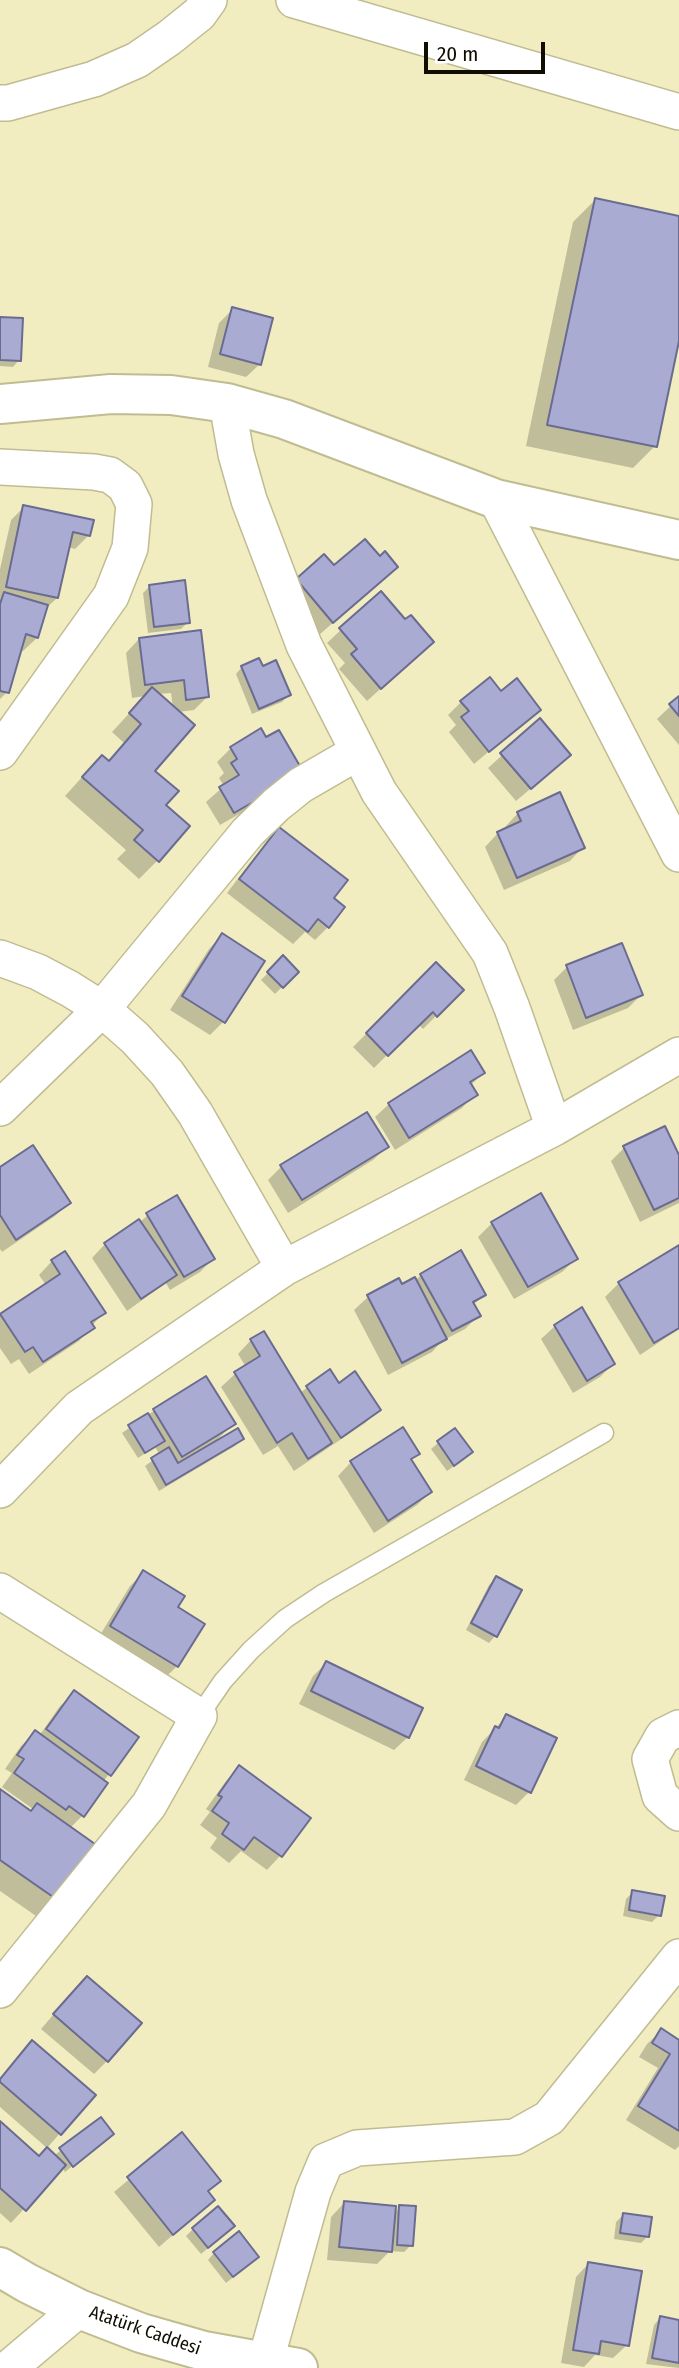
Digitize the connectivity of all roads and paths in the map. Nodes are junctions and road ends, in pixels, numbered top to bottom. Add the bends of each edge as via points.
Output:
1 (209, 0) edge
2 (294, 0) edge
3 (0, 103) edge
4 (679, 112) edge
5 (227, 403) junction
6 (0, 404) edge
7 (0, 467) edge
8 (496, 499) junction
9 (679, 540) edge
10 (0, 752) edge
11 (358, 752) junction
12 (679, 854) edge
13 (0, 958) edge
14 (102, 1009) junction
15 (679, 1055) edge
16 (0, 1108) edge
17 (554, 1128) junction
18 (284, 1268) junction
19 (604, 1433) dead end
20 (0, 1490) edge
21 (0, 1591) edge
22 (199, 1716) junction
23 (679, 1728) edge
24 (679, 1813) edge
25 (679, 1957) edge
26 (0, 1990) edge
27 (0, 2267) edge
28 (79, 2309) junction
29 (282, 2366) edge
30 (9, 2368) edge

1 - 3 street via 199,14 137,60 94,79
2 - 4 street
5 - 6 street via 111,394
5 - 8 street via 284,419
5 - 11 street via 253,512 304,645
7 - 10 street via 110,475 125,486 134,504 130,548 111,596
8 - 9 street
8 - 12 street
11 - 14 street via 301,785 248,832
11 - 17 street via 379,792 490,953
13 - 14 street via 48,977
14 - 16 street
14 - 18 street via 174,1083
15 - 17 street
17 - 18 street
18 - 20 street via 79,1408
19 - 22 lane via 285,1619 223,1681
21 - 22 street
22 - 26 street via 149,1805
23 - 24 street via 663,1736 650,1759 660,1796
25 - 29 street via 550,2118 515,2137 357,2148 326,2161 313,2192
27 - 28 street, Atatürk Caddesi
28 - 29 street, Atatürk Caddesi via 204,2351
28 - 30 street

